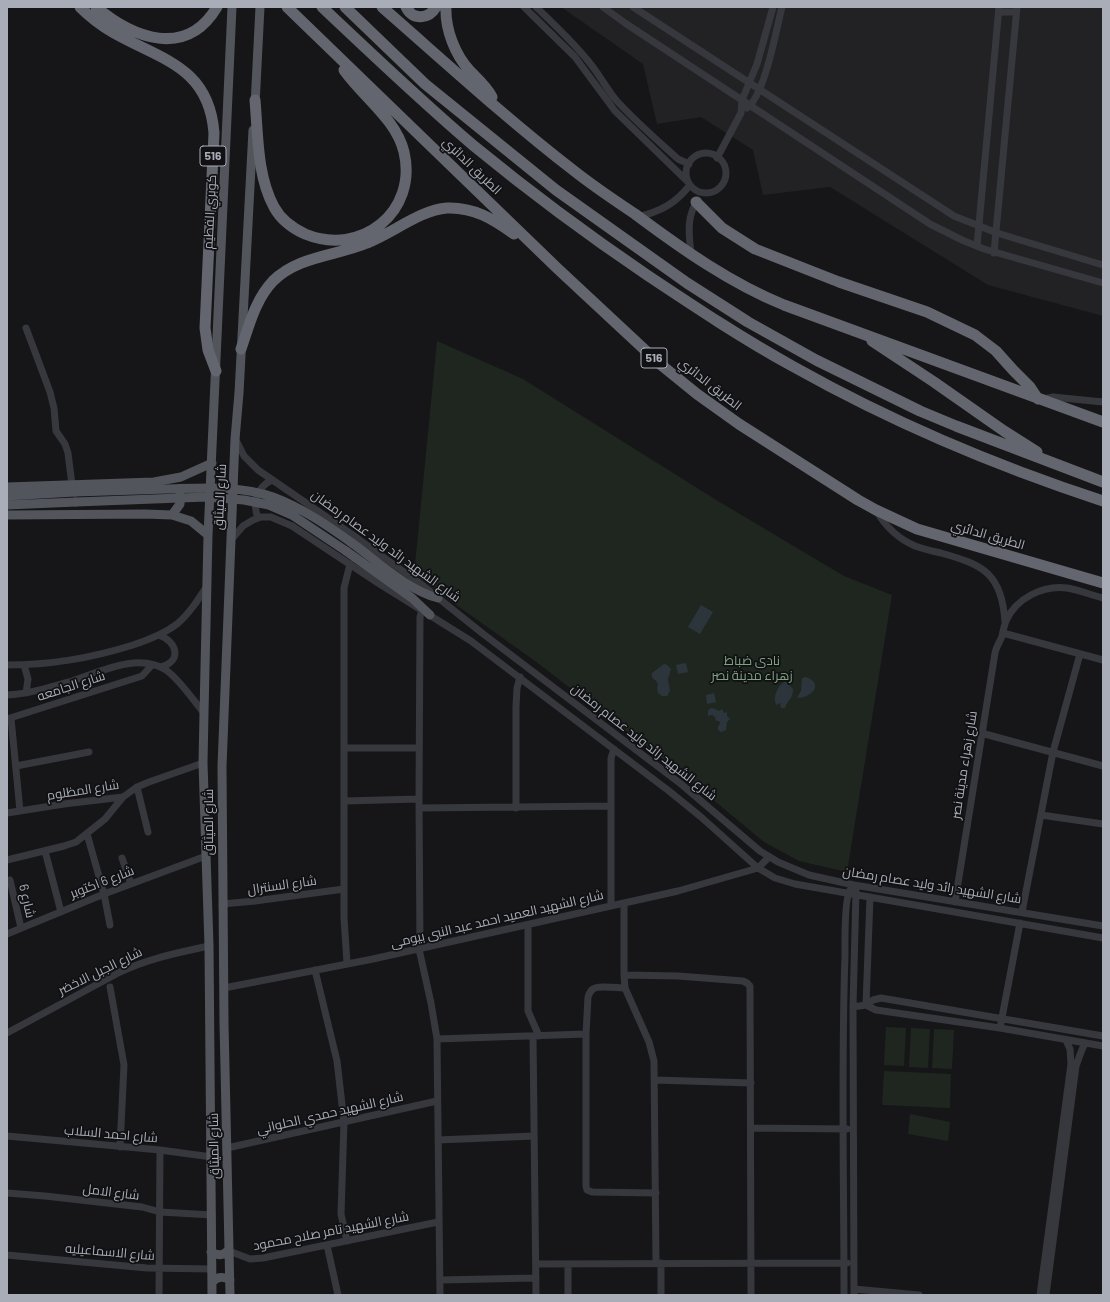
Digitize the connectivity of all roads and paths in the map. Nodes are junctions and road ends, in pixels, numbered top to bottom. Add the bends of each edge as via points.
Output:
1 (80, 7) edge
2 (96, 7) edge
3 (217, 7) edge
4 (232, 7) edge
5 (260, 7) edge
6 (287, 7) edge
7 (322, 7) edge
8 (345, 7) edge
9 (382, 7) edge
10 (406, 7) edge
11 (436, 7) edge
12 (446, 7) edge
13 (524, 7) edge
14 (536, 7) edge
15 (603, 7) edge
16 (633, 7) edge
17 (773, 7) edge
18 (782, 7) edge
19 (999, 9) edge
20 (1016, 10) edge
21 (323, 42) junction
22 (750, 84) junction
23 (760, 90) junction
24 (255, 100) junction
25 (742, 100) junction
26 (751, 105) junction
27 (499, 108) junction
28 (741, 113) junction
29 (717, 158) junction
30 (689, 164) junction
31 (689, 183) junction
32 (703, 193) junction
33 (696, 202) junction
34 (638, 217) junction
35 (980, 227) junction
36 (997, 233) junction
37 (977, 246) junction
38 (994, 252) junction
39 (691, 254) junction
40 (1103, 265) edge
41 (558, 269) junction
42 (1103, 283) edge
43 (26, 328) dead end
44 (861, 333) junction
45 (241, 349) junction
46 (216, 371) junction
47 (1039, 399) junction
48 (1103, 402) edge
49 (1103, 422) edge
50 (235, 439) junction
51 (212, 463) junction
52 (1058, 465) junction
53 (172, 479) junction
54 (272, 480) junction
55 (1103, 482) edge
56 (7, 487) edge
57 (74, 493) junction
58 (7, 496) edge
59 (1102, 501) edge
60 (7, 505) edge
61 (876, 510) junction
62 (7, 515) edge
63 (172, 515) junction
64 (258, 518) junction
65 (208, 535) junction
66 (231, 540) junction
67 (349, 547) junction
68 (350, 564) junction
69 (1103, 583) edge
70 (207, 586) junction
71 (438, 598) junction
72 (1103, 598) edge
73 (426, 613) junction
74 (1005, 622) junction
75 (1003, 633) junction
76 (159, 635) junction
77 (1080, 654) junction
78 (1103, 660) edge
79 (152, 664) junction
80 (7, 665) edge
81 (24, 665) junction
82 (160, 667) junction
83 (520, 677) junction
84 (551, 686) junction
85 (26, 693) junction
86 (7, 695) edge
87 (544, 696) junction
88 (204, 713) junction
89 (9, 718) edge
90 (981, 733) junction
91 (344, 748) junction
92 (419, 748) junction
93 (614, 749) junction
94 (89, 752) dead end
95 (1053, 752) junction
96 (203, 763) junction
97 (16, 766) junction
98 (1103, 766) edge
99 (137, 787) junction
100 (123, 797) junction
101 (419, 799) junction
102 (344, 801) junction
103 (611, 806) junction
104 (419, 808) junction
105 (516, 808) junction
106 (20, 811) junction
107 (7, 813) edge
108 (1041, 815) junction
109 (1103, 824) edge
110 (148, 832) dead end
111 (86, 834) junction
112 (45, 851) junction
113 (206, 856) junction
114 (769, 857) junction
115 (122, 858) dead end
116 (7, 860) edge
117 (758, 868) junction
118 (10, 880) dead end
119 (131, 884) junction
120 (854, 885) junction
121 (344, 889) junction
122 (848, 893) junction
123 (104, 894) junction
124 (857, 895) junction
125 (870, 897) junction
126 (955, 902) junction
127 (624, 903) junction
128 (222, 904) junction
129 (611, 906) junction
130 (61, 912) junction
131 (1022, 912) junction
132 (1020, 923) junction
133 (110, 924) dead end
134 (528, 924) junction
135 (1103, 926) edge
136 (21, 928) junction
137 (7, 934) edge
138 (1103, 938) edge
139 (209, 946) junction
140 (420, 948) junction
141 (347, 963) junction
142 (315, 970) junction
143 (624, 975) junction
144 (110, 987) dead end
145 (224, 988) junction
146 (625, 988) junction
147 (844, 991) junction
148 (853, 991) junction
149 (866, 1005) junction
150 (853, 1007) junction
151 (1002, 1018) junction
152 (1000, 1028) junction
153 (7, 1033) edge
154 (586, 1034) junction
155 (536, 1036) junction
156 (1103, 1036) edge
157 (437, 1039) junction
158 (1066, 1040) junction
159 (1086, 1043) junction
160 (1103, 1046) edge
161 (655, 1080) junction
162 (752, 1083) junction
163 (437, 1101) junction
164 (344, 1122) junction
165 (751, 1128) junction
166 (844, 1129) junction
167 (853, 1129) junction
168 (7, 1136) edge
169 (534, 1136) junction
170 (438, 1140) junction
171 (120, 1147) junction
172 (227, 1148) junction
173 (160, 1150) junction
174 (212, 1157) junction
175 (7, 1193) edge
176 (656, 1193) junction
177 (160, 1212) junction
178 (212, 1215) junction
179 (438, 1222) junction
180 (347, 1241) junction
181 (327, 1244) junction
182 (229, 1250) junction
183 (212, 1252) junction
184 (7, 1255) edge
185 (658, 1263) junction
186 (751, 1263) junction
187 (844, 1263) junction
188 (854, 1263) junction
189 (536, 1264) junction
190 (568, 1264) junction
191 (159, 1269) junction
192 (212, 1269) junction
193 (536, 1278) junction
194 (230, 1280) junction
195 (440, 1280) junction
196 (212, 1282) junction
197 (854, 1292) edge
198 (159, 1295) edge
199 (212, 1295) edge
200 (230, 1295) edge
201 (338, 1295) edge
202 (440, 1295) edge
203 (536, 1295) edge
204 (568, 1295) edge
205 (661, 1295) edge
206 (751, 1295) edge
207 (844, 1295) edge
208 (919, 1295) edge
209 (1040, 1295) edge
210 (1046, 1295) edge

1 - 46 highway, 516 via 114,33 180,68 196,83 208,104 214,133 205,328 208,350
2 - 3 highway via 108,17 140,34 159,39 179,38 198,29 206,23
4 - 46 main road, كوبري الفطيم
5 - 24 main road
6 - 21 highway, الطريق الدائري / 516
7 - 59 highway, الطريق الدائري via 474,146 601,244 728,328 823,383 916,429 1024,474
8 - 52 highway via 425,84 556,190 687,283 748,322 892,398 956,426
9 - 27 highway
10 - 11 highway via 412,15 421,17
12 - 27 highway via 455,49
13 - 31 street via 575,57 615,111
14 - 30 street via 589,62 616,99 634,118 678,159
15 - 25 street
16 - 22 street
17 - 22 street
18 - 23 street
19 - 20 street
19 - 35 street
20 - 36 street
21 - 24 highway, 516 via 350,78 388,121 404,152 406,175 402,194 393,211 380,226 352,239 328,240 296,230 280,217 269,197 263,176
21 - 41 highway, الطريق الدائري / 516
22 - 23 street
22 - 25 street
23 - 26 street
23 - 35 street via 954,216
24 - 45 main road
25 - 26 street
25 - 28 street
26 - 28 street
26 - 37 street via 930,224
27 - 34 highway via 574,170
28 - 29 street
29 - 30 street via 705,153 693,158
29 - 32 street via 723,163 725,181 712,192
30 - 31 street via 686,176
31 - 32 street
31 - 34 street via 670,205
32 - 33 street
33 - 39 street via 688,228
33 - 47 highway via 722,228 755,249 825,277 928,312 975,335 996,351
34 - 39 highway
35 - 36 street
35 - 37 street
36 - 38 street
36 - 40 street
37 - 38 street
38 - 42 street
39 - 44 highway via 767,298
41 - 45 highway, 516 via 504,227 484,215 456,208 437,210 416,218 370,243 306,261 278,276 259,301
41 - 61 highway, الطريق الدائري / 516 via 660,364 697,394 778,450
43 - 57 street via 50,392 56,431 68,453
44 - 47 highway
44 - 52 highway
45 - 50 main road, شارع الميثاق
46 - 51 main road, شارع الميثاق
47 - 48 street via 1053,397
47 - 49 highway
50 - 54 street, شارع الشهيد رائد وليد عصام رمضان via 248,461
50 - 66 main road, شارع الميثاق
51 - 53 main road
51 - 65 main road, شارع الميثاق
52 - 55 highway
53 - 57 main road
53 - 63 main road via 181,496 178,508
54 - 64 street via 264,485 256,497
54 - 71 street, شارع الشهيد رائد وليد عصام رمضان
56 - 57 main road
57 - 58 main road
57 - 60 main road
57 - 67 main road, bridge via 244,500 292,515
61 - 69 highway, الطريق الدائري / 516 via 924,531
61 - 74 street via 888,526 908,543 968,561 986,572 1000,593
62 - 63 main road
63 - 65 main road via 191,521
64 - 66 street via 243,526
64 - 68 street, شارع الشهيد رائد وليد عصام رمضان via 271,517 292,526
65 - 70 main road, شارع الميثاق
66 - 128 main road, شارع الميثاق via 222,766
67 - 71 main road via 413,588
67 - 73 main road via 412,598
68 - 73 street, شارع الشهيد رائد وليد عصام رمضان
68 - 91 street via 344,588
70 - 76 street via 185,617
70 - 88 main road, شارع الميثاق
71 - 84 street, شارع الشهيد رائد وليد عصام رمضان
72 - 74 street via 1066,588 1045,590 1032,594 1019,603
73 - 83 street, شارع الشهيد رائد وليد عصام رمضان via 471,641
73 - 92 street via 420,617
74 - 75 street, شارع زهراء مدينة نصر
75 - 77 street
75 - 90 street, شارع زهراء مدينة نصر via 994,653
76 - 81 street via 96,655
76 - 82 street via 170,641 175,652 166,666
77 - 78 street
77 - 95 street
79 - 82 street
79 - 85 street via 138,663 116,667
79 - 89 street, شارع الجامعه via 142,676
80 - 81 street
81 - 85 street via 28,679
82 - 88 street via 176,679
83 - 87 street, شارع الشهيد رائد وليد عصام رمضان
83 - 105 street via 516,707
84 - 87 street
84 - 114 street, شارع الشهيد رائد وليد عصام رمضان via 681,784
85 - 86 street
87 - 93 street, شارع الشهيد رائد وليد عصام رمضان
88 - 96 main road, شارع الميثاق
89 - 97 street
90 - 95 street
90 - 126 street, شارع زهراء مدينة نصر
91 - 92 street
91 - 102 street
92 - 101 street
93 - 103 street via 611,762
93 - 117 street, شارع الشهيد رائد وليد عصام رمضان via 701,817
94 - 97 street
95 - 98 street
95 - 108 street
96 - 99 street, شارع المظلوم
96 - 113 main road, شارع الميثاق
97 - 106 street
99 - 100 street, شارع المظلوم
99 - 110 street
100 - 106 street, شارع المظلوم
100 - 111 street via 105,819
101 - 102 street
101 - 104 street
102 - 121 street
103 - 105 street
103 - 129 street
104 - 105 street
104 - 140 street
106 - 107 street, شارع المظلوم
108 - 109 street
108 - 131 street
111 - 112 street via 76,842
111 - 123 street
112 - 116 street
112 - 130 street
113 - 119 street, شارع 6 اكتوبر
113 - 139 main road, شارع الميثاق
114 - 117 street, شارع الشهيد العميد احمد عبد النبى بيومى
114 - 120 street, شارع الشهيد رائد وليد عصام رمضان via 809,875
115 - 119 street
117 - 122 street, شارع الشهيد رائد وليد عصام رمضان via 775,878 795,884
117 - 127 street, شارع الشهيد العميد احمد عبد النبى بيومى via 678,891
118 - 136 street, شارع 6
119 - 123 street, شارع 6 اكتوبر
120 - 122 street
120 - 124 street
120 - 126 street, شارع الشهيد رائد وليد عصام رمضان
121 - 128 street, شارع السنترال
121 - 141 street
122 - 124 street, شارع الشهيد رائد وليد عصام رمضان
122 - 147 street
123 - 130 street, شارع 6 اكتوبر
123 - 133 street
124 - 125 street, شارع الشهيد رائد وليد عصام رمضان
124 - 148 street
125 - 132 street, شارع الشهيد رائد وليد عصام رمضان
125 - 149 street
126 - 131 street, شارع الشهيد رائد وليد عصام رمضان
127 - 129 street, شارع الشهيد العميد احمد عبد النبى بيومى
127 - 143 street
128 - 145 main road, شارع الميثاق
129 - 134 street, شارع الشهيد العميد احمد عبد النبى بيومى
130 - 136 street, شارع 6 اكتوبر
131 - 135 street, شارع الشهيد رائد وليد عصام رمضان
132 - 138 street, شارع الشهيد رائد وليد عصام رمضان
132 - 151 street
134 - 140 street, شارع الشهيد العميد احمد عبد النبى بيومى
134 - 155 street via 528,1010
136 - 137 street, شارع 6 اكتوبر
139 - 153 street, شارع الجبل الاخضر via 139,963
139 - 174 main road, شارع الميثاق
140 - 141 street, شارع الشهيد العميد احمد عبد النبى بيومى
140 - 157 street
141 - 142 street, شارع الشهيد العميد احمد عبد النبى بيومى
142 - 145 street, شارع الشهيد العميد احمد عبد النبى بيومى
142 - 164 street via 336,1054
143 - 146 street
143 - 162 street via 678,976 748,983 751,991
144 - 171 street via 124,1065
145 - 172 main road, شارع الميثاق
146 - 154 street via 597,987 589,992
146 - 161 street via 649,1042
147 - 148 street
147 - 166 street
148 - 150 street
149 - 150 street
149 - 151 street via 881,998
149 - 152 street via 876,1010
150 - 167 street
151 - 152 street
151 - 156 street
152 - 158 street
154 - 155 street
154 - 176 street via 587,1190
155 - 157 street
155 - 169 street
157 - 163 street
158 - 159 street
158 - 209 street via 1070,1049 1071,1064
159 - 160 street
159 - 210 street via 1076,1066
161 - 162 street
161 - 176 street
162 - 165 street
163 - 164 street, شارع الشهيد حمدي الحلواني
163 - 170 street
164 - 172 street, شارع الشهيد حمدي الحلواني
164 - 180 street via 342,1214
165 - 166 street
165 - 186 street
166 - 167 street
166 - 187 street
167 - 188 street
168 - 171 street, شارع احمد السلاب
169 - 170 street
169 - 189 street
170 - 179 street
171 - 173 street, شارع احمد السلاب
172 - 182 main road, شارع الميثاق
173 - 174 street, شارع احمد السلاب
173 - 177 street
174 - 178 main road, شارع الميثاق
175 - 177 street, شارع الامل via 142,1207
176 - 185 street
177 - 178 street, شارع الامل
177 - 191 street
178 - 183 main road, شارع الميثاق
179 - 180 street, شارع الشهيد تامر صلاح محمود
179 - 195 street
180 - 181 street, شارع الشهيد تامر صلاح محمود
181 - 182 street, شارع الشهيد تامر صلاح محمود via 257,1259 244,1258
181 - 201 street
182 - 183 main road via 221,1255
182 - 194 main road, شارع الميثاق
183 - 192 main road, شارع الميثاق
184 - 191 street, شارع الاسماعيليه
185 - 186 street
185 - 190 street
185 - 205 street
186 - 187 street
186 - 206 street
187 - 188 street
187 - 207 street
188 - 197 street
189 - 190 street
189 - 193 street
190 - 204 street
191 - 192 street, شارع الاسماعيليه
191 - 198 street
192 - 196 main road, شارع الميثاق
193 - 195 street
193 - 203 street
194 - 196 main road via 220,1277
194 - 200 main road, شارع الميثاق
195 - 202 street
196 - 199 main road, شارع الميثاق
197 - 208 street

